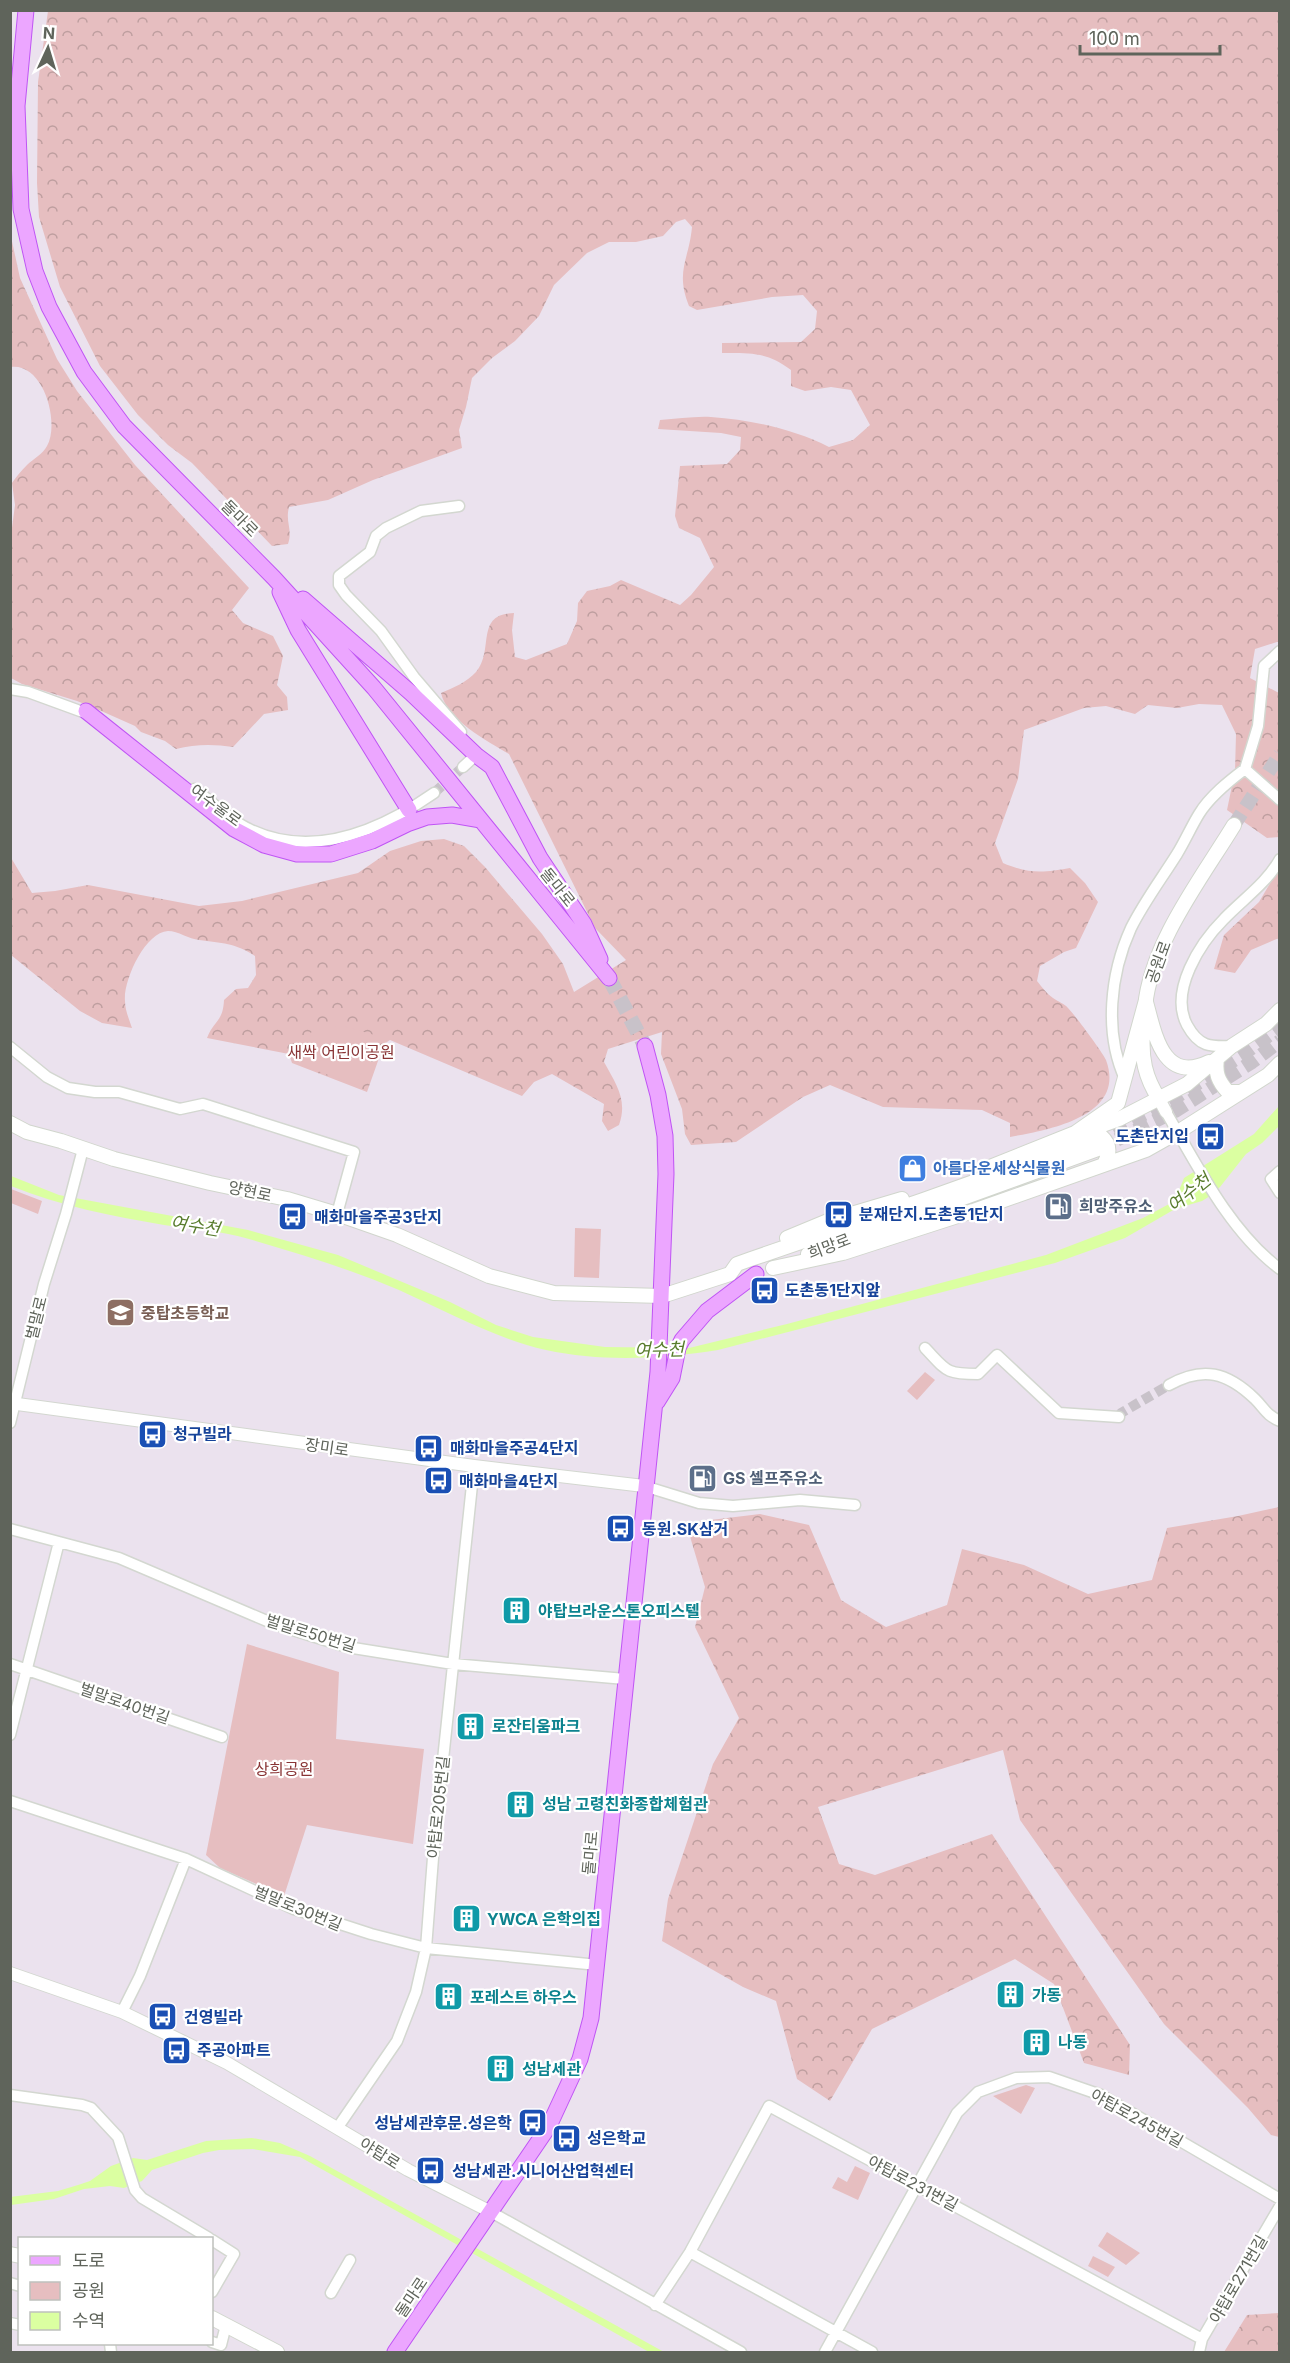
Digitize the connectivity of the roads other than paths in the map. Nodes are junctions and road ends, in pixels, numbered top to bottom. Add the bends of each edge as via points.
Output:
1 (26, 10) edge
2 (459, 506) dead end
3 (274, 578) junction
4 (1280, 651) edge
5 (10, 688) edge
6 (86, 711) junction
7 (476, 755) junction
8 (463, 767) tunnel mouth
9 (1245, 769) junction
10 (434, 793) tunnel mouth
11 (1280, 800) edge
12 (409, 810) junction
13 (481, 820) junction
14 (1234, 825) tunnel mouth
15 (1280, 859) edge
16 (1146, 999) junction
17 (1280, 1010) edge
18 (645, 1046) tunnel mouth
19 (1232, 1046) junction
20 (10, 1047) edge
21 (1217, 1059) junction
22 (1280, 1064) edge
23 (1125, 1079) junction
24 (1241, 1092) junction
25 (1159, 1099) junction
26 (1166, 1112) joint
27 (10, 1123) edge
28 (1178, 1132) junction
29 (1094, 1139) junction
30 (1036, 1148) junction
31 (83, 1149) junction
32 (1104, 1164) junction
33 (1280, 1171) edge
34 (1280, 1193) edge
35 (337, 1214) junction
36 (751, 1259) junction
37 (773, 1268) junction
38 (1280, 1269) edge
39 (730, 1274) junction
40 (756, 1274) junction
41 (662, 1296) junction
42 (925, 1348) dead end
43 (1169, 1385) tunnel mouth
44 (13, 1403) edge
45 (654, 1408) junction
46 (1119, 1416) tunnel mouth
47 (1280, 1421) edge
48 (10, 1423) edge
49 (474, 1466) junction
50 (644, 1486) junction
51 (855, 1505) dead end
52 (10, 1530) edge
53 (59, 1542) junction
54 (10, 1664) edge
55 (453, 1664) junction
56 (28, 1670) junction
57 (625, 1679) junction
58 (10, 1735) edge
59 (222, 1737) dead end
60 (10, 1802) edge
61 (186, 1859) junction
62 (426, 1948) junction
63 (598, 1965) junction
64 (10, 1973) edge
65 (122, 2012) junction
66 (10, 2095) edge
67 (338, 2127) junction
68 (917, 2184) junction
69 (1280, 2199) edge
70 (1280, 2206) edge
71 (491, 2211) junction
72 (207, 2237) edge
73 (213, 2241) edge
74 (690, 2252) junction
75 (350, 2260) dead end
76 (213, 2290) edge
77 (331, 2293) dead end
78 (655, 2305) junction
79 (213, 2318) edge
80 (226, 2325) junction
81 (837, 2333) junction
82 (1202, 2339) junction
83 (219, 2347) edge
84 (277, 2352) edge
85 (395, 2352) edge
86 (741, 2352) edge
87 (825, 2352) edge
88 (872, 2352) edge
89 (1199, 2352) edge

1 - 3 main road, 돌마로 via 17,106 21,209 35,271 49,307 84,372 124,426
2 - 7 street via 421,511 386,528 376,536 370,552 339,576 339,585 381,631
3 - 7 main road via 362,648
3 - 12 main road via 298,630
3 - 13 main road, 돌마로 via 374,688
4 - 9 street via 1264,666 1258,726
5 - 6 street, 여수울로
6 - 12 street, 여수울로 via 248,829 267,836 293,843 326,841 380,825
6 - 13 main road via 234,829 264,845 297,854 331,854 428,817 452,815
7 - 8 street
7 - 13 main road, 돌마로 via 492,767 540,858 584,924 609,978
9 - 11 street
9 - 23 street via 1201,811 1131,928 1113,993 1112,1035
10 - 12 street, 여수울로
14 - 16 main road, 공원로 via 1173,924
15 - 19 street via 1209,935 1182,988 1181,1011 1192,1034 1210,1047
16 - 19 main road via 1163,1053 1176,1066 1187,1068 1207,1063
16 - 23 main road
16 - 25 main road, 공원로 via 1143,1061 1149,1083
17 - 19 main road
18 - 41 main road via 665,1136
19 - 21 main road
20 - 35 street via 46,1077 68,1088 119,1092 180,1109 203,1104 354,1152
21 - 24 main road via 1221,1085 1228,1092
21 - 25 main road via 1187,1084
22 - 24 main road
23 - 30 main road via 1118,1103 1075,1133
24 - 28 main road
25 - 26 street, 공원로
25 - 29 main road via 1119,1119
26 - 28 street
27 - 31 main road, 양현로
28 - 32 main road via 1146,1150
28 - 38 street via 1238,1229
29 - 30 main road
29 - 32 main road via 1101,1134 1109,1146
29 - 36 main road, 희망로
29 - 37 main road, 희망로
30 - 36 main road via 916,1195 828,1221
31 - 35 main road, 양현로
31 - 44 street, 벌말로
32 - 37 main road via 843,1253
33 - 34 street via 1270,1179
35 - 41 main road, 양현로 via 397,1235 489,1276 554,1293
36 - 39 main road, 희망로 via 737,1264
37 - 40 main road, 희망로
39 - 40 main road, 희망로
39 - 41 main road, 희망로
40 - 45 main road via 707,1311 681,1340 672,1378
41 - 45 main road, 돌마로
42 - 46 street via 947,1371 963,1374 978,1374 997,1355 1059,1413
43 - 47 street via 1185,1376 1220,1374 1256,1399 1268,1416
44 - 48 street, 벌말로
44 - 49 street, 장미로
45 - 50 main road, 돌마로
49 - 50 street, 장미로
49 - 55 street, 야탑로205번길
50 - 51 street via 699,1503 734,1506 800,1500
50 - 57 main road, 돌마로
52 - 53 street, 벌말로50번길
53 - 55 street, 벌말로50번길 via 119,1558 285,1628 347,1647
53 - 56 street
54 - 56 street, 벌말로40번길
55 - 57 street, 벌말로50번길
55 - 62 street, 야탑로205번길
56 - 58 street
56 - 59 street, 벌말로40번길
57 - 63 main road, 돌마로
60 - 61 street, 벌말로30번길
61 - 62 street, 벌말로30번길 via 340,1926
61 - 65 street
62 - 63 street, 벌말로30번길
62 - 67 street, 야탑로205번길 via 416,1992 397,2041
63 - 71 main road, 돌마로 via 591,2018 573,2077 549,2126
64 - 65 street, 야탑로
65 - 67 street, 야탑로 via 227,2063
66 - 72 street via 91,2108 118,2136 135,2190 142,2198
67 - 71 street, 야탑로 via 408,2170
68 - 69 street, 야탑로245번길 via 957,2113 978,2092 1016,2078 1049,2077 1101,2095
68 - 74 street, 야탑로231번길 via 769,2106
68 - 81 street, 야탑로245번길
68 - 82 street, 야탑로231번길
70 - 82 street, 야탑로271번길
71 - 78 street, 야탑로
71 - 85 main road, 돌마로
73 - 76 street via 234,2254
74 - 78 street, 야탑로231번길
74 - 81 street
75 - 77 street
78 - 86 street, 야탑로
79 - 80 main road
80 - 83 street
80 - 84 main road
81 - 87 street, 야탑로245번길
81 - 88 street
82 - 89 street, 야탑로271번길

